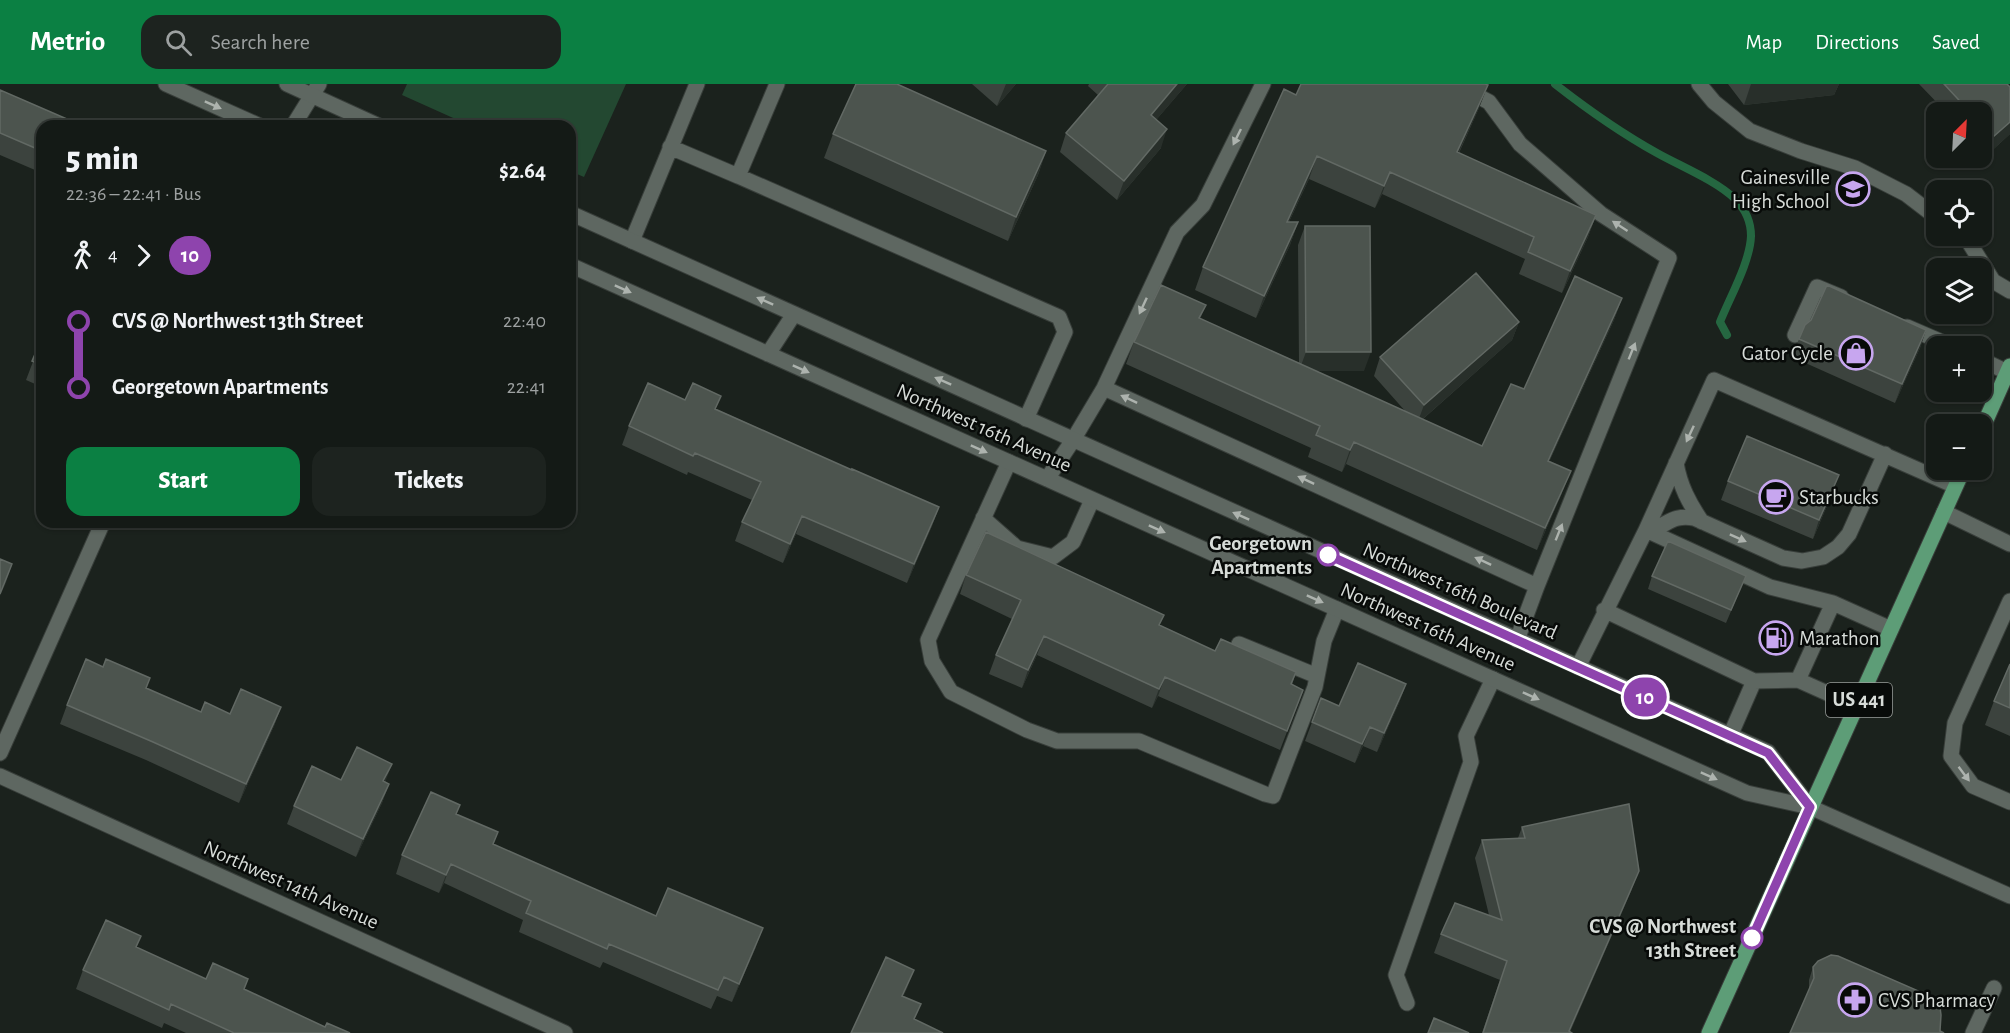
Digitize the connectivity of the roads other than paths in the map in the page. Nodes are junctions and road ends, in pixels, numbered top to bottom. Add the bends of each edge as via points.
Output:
1 (166, 84) edge
2 (287, 84) edge
3 (696, 84) edge
4 (777, 84) edge
5 (1263, 84) edge
6 (1455, 84) edge
7 (1699, 84) edge
8 (316, 90) edge
9 (247, 120) edge
10 (297, 120) edge
11 (368, 120) edge
12 (670, 147) junction
13 (738, 176) junction
14 (1926, 209) edge
15 (576, 216) edge
16 (632, 241) junction
17 (1971, 246) edge
18 (576, 268) edge
19 (2010, 291) edge
20 (1858, 305) edge
21 (794, 314) junction
22 (1889, 319) edge
23 (1795, 335) dead end
24 (1928, 336) edge
25 (768, 354) junction
26 (1992, 363) edge
27 (2009, 369) edge
28 (1104, 388) junction
29 (1989, 414) edge
30 (1026, 419) junction
31 (1073, 441) junction
32 (1885, 454) junction
33 (1009, 462) junction
34 (1676, 463) junction
35 (1047, 479) junction
36 (1958, 480) edge
37 (1955, 486) junction
38 (1092, 500) junction
39 (1944, 512) junction
40 (983, 518) junction
41 (1702, 522) junction
42 (100, 528) edge
43 (1646, 530) junction
44 (2010, 544) edge
45 (1537, 586) junction
46 (2010, 601) edge
47 (1833, 603) junction
48 (1337, 609) junction
49 (1604, 610) junction
50 (1892, 629) junction
51 (1517, 640) junction
52 (1239, 644) edge
53 (1578, 667) junction
54 (1317, 676) junction
55 (1493, 679) junction
56 (1798, 680) junction
57 (1754, 681) junction
58 (1856, 706) junction
59 (1730, 736) junction
60 (0, 753) edge
61 (0, 776) edge
62 (2010, 801) edge
63 (1810, 807) junction
64 (2010, 896) edge
65 (1994, 988) dead end
66 (1407, 1003) dead end
67 (565, 1033) edge
68 (1709, 1033) edge
69 (1973, 1033) edge

1 -> 9 main road
2 - 8 main road
3 - 12 main road
4 - 13 main road
5 -> 28 main road via 1203,206 1177,232
45 -> 6 main road via 1669,258 1601,214 1520,144 1489,102
7 - 14 main road via 1713,102 1750,131 1855,168 1906,194
8 - 10 main road
8 - 11 main road
12 - 13 main road
12 - 16 main road
13 - 30 main road via 1059,318 1065,332
15 - 16 main road, Northwest 16th Avenue
21 -> 16 main road, Northwest 16th Avenue
17 - 19 main road via 1993,281
18 -> 25 main road, Northwest 16th Avenue
20 - 23 main road via 1817,286
21 - 25 main road
30 -> 21 main road, Northwest 16th Avenue
22 - 24 main road
25 -> 33 main road, Northwest 16th Avenue
26 - 27 main road
27 - 29 main road
28 - 31 main road
45 -> 28 main road
30 - 31 main road, Northwest 16th Avenue
31 - 35 main road
51 -> 31 main road, Northwest 16th Boulevard
32 -> 34 main road via 1714,380
32 - 37 main road
41 -> 32 main road via 1783,558 1802,561 1823,557 1849,534
33 - 35 main road, Northwest 16th Avenue
33 - 40 main road
34 - 41 main road via 1689,503
34 - 43 main road
35 - 38 main road, Northwest 16th Avenue
36 - 37 main road, US 441
37 - 39 main road, US 441
38 - 40 main road via 1073,542 1053,557 1017,548
38 -> 48 main road, Northwest 16th Avenue
39 - 44 main road
39 - 50 main road, US 441
40 - 54 main road via 928,640 932,661 951,692 1027,730 1057,741 1139,741 1273,796
41 - 43 main road via 1682,516
42 - 60 main road
43 - 47 main road via 1770,587
43 - 49 main road
45 - 51 main road
46 -> 62 main road via 1955,723 1951,756 1973,786
47 - 50 main road
47 - 56 main road
48 - 54 main road via 1324,641
48 - 55 main road, Northwest 16th Avenue
49 - 53 main road
49 - 57 main road
50 - 58 main road, US 441
51 - 53 main road, Northwest 16th Boulevard
52 - 54 main road
53 - 59 main road, Northwest 16th Boulevard
55 -> 63 main road, Northwest 16th Avenue via 1747,793
55 - 66 main road via 1466,736 1471,762 1396,975
56 - 57 main road
56 - 58 main road
57 - 59 main road
58 - 63 main road, US 441
59 - 63 main road, Northwest 16th Boulevard via 1768,753
61 - 67 main road, Northwest 14th Avenue
63 - 64 main road, Northwest 16th Avenue
63 - 68 main road, US 441
65 - 69 main road

